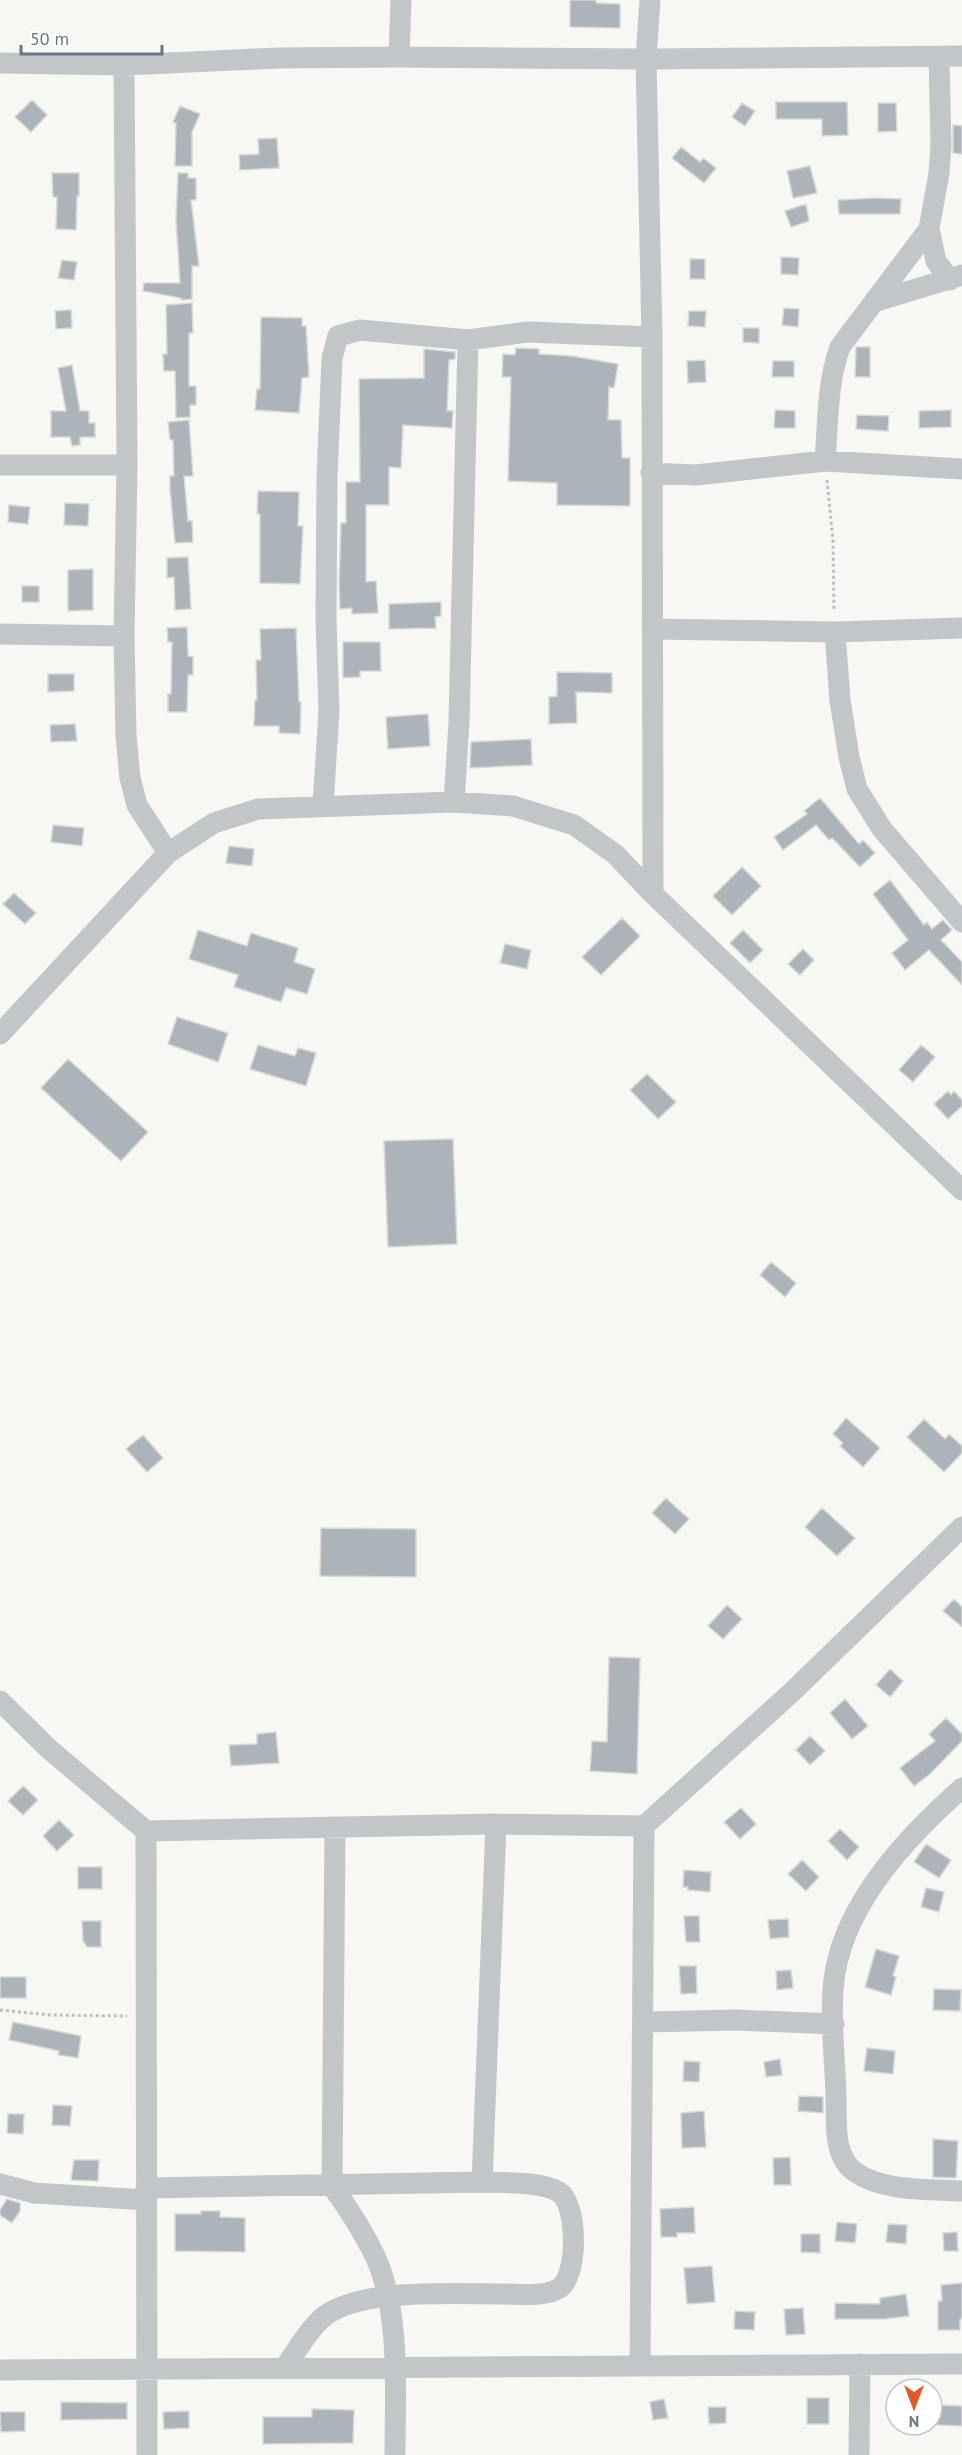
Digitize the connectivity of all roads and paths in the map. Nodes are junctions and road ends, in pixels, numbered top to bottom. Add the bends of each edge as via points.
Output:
1 (401, 0) edge
2 (650, 0) edge
3 (962, 56) edge
4 (399, 57) junction
5 (939, 57) junction
6 (646, 59) junction
7 (0, 63) edge
8 (124, 65) junction
9 (929, 229) junction
10 (956, 278) edge
11 (877, 301) junction
12 (652, 337) junction
13 (468, 340) junction
14 (825, 461) junction
15 (0, 465) edge
16 (127, 465) junction
17 (962, 469) edge
18 (651, 473) junction
19 (962, 628) edge
20 (652, 629) junction
21 (835, 632) junction
22 (0, 634) edge
23 (124, 636) junction
24 (454, 802) junction
25 (323, 806) junction
26 (168, 853) junction
27 (653, 894) junction
28 (962, 922) edge
29 (0, 1034) edge
30 (962, 1190) edge
31 (962, 1527) edge
32 (0, 1701) edge
33 (962, 1788) edge
34 (496, 1824) junction
35 (644, 1826) junction
36 (335, 1827) junction
37 (146, 1831) junction
38 (0, 2010) edge
39 (146, 2017) junction
40 (644, 2022) junction
41 (834, 2024) junction
42 (482, 2182) junction
43 (0, 2184) edge
44 (332, 2186) junction
45 (962, 2191) edge
46 (146, 2194) junction
47 (387, 2296) junction
48 (860, 2364) junction
49 (962, 2364) edge
50 (640, 2365) junction
51 (395, 2366) junction
52 (285, 2367) junction
53 (146, 2368) junction
54 (0, 2370) edge
55 (147, 2455) edge
56 (395, 2455) edge
57 (860, 2455) edge

1 - 4 street
2 - 6 street
3 - 5 street
4 - 6 street
4 - 8 street
5 - 6 street
5 - 9 street via 941,145
6 - 12 street
7 - 8 street
8 - 16 street
9 - 10 street via 936,261
9 - 11 street
10 - 11 street
11 - 14 street via 855,324 834,364
12 - 13 street via 528,332
12 - 18 street
13 - 24 street
13 - 25 street via 360,330 338,336 334,342 327,476 329,711
14 - 17 street
14 - 18 street via 696,475
14 - 21 path via 833,541
15 - 16 street
16 - 23 street
18 - 20 street
19 - 21 street
20 - 21 street
20 - 27 street
21 - 28 street via 840,700 857,789 882,829
22 - 23 street
23 - 26 street via 130,778 137,805
24 - 25 street
24 - 27 street via 513,806 574,825 615,854
25 - 26 street via 258,809 214,823
26 - 29 street
27 - 30 street
31 - 35 street via 792,1692
32 - 37 street via 49,1749
33 - 41 street via 931,1816 876,1880 846,1934 834,1975
34 - 35 street
34 - 36 street
34 - 42 street
35 - 40 street
36 - 37 street
36 - 44 street
37 - 39 street
38 - 39 path
39 - 46 street
40 - 41 street
40 - 50 street
41 - 45 street via 838,2133 843,2161 855,2172 879,2183
42 - 44 street
42 - 47 street via 533,2184 560,2193 568,2206 574,2246 570,2275 559,2289 538,2294
43 - 46 street via 44,2194
44 - 46 street
44 - 47 street via 376,2258
46 - 53 street
47 - 51 street
47 - 52 street via 356,2300 321,2318
48 - 49 street
48 - 50 street
48 - 57 street
50 - 51 street
51 - 52 street
51 - 56 street
52 - 53 street
53 - 54 street
53 - 55 street

